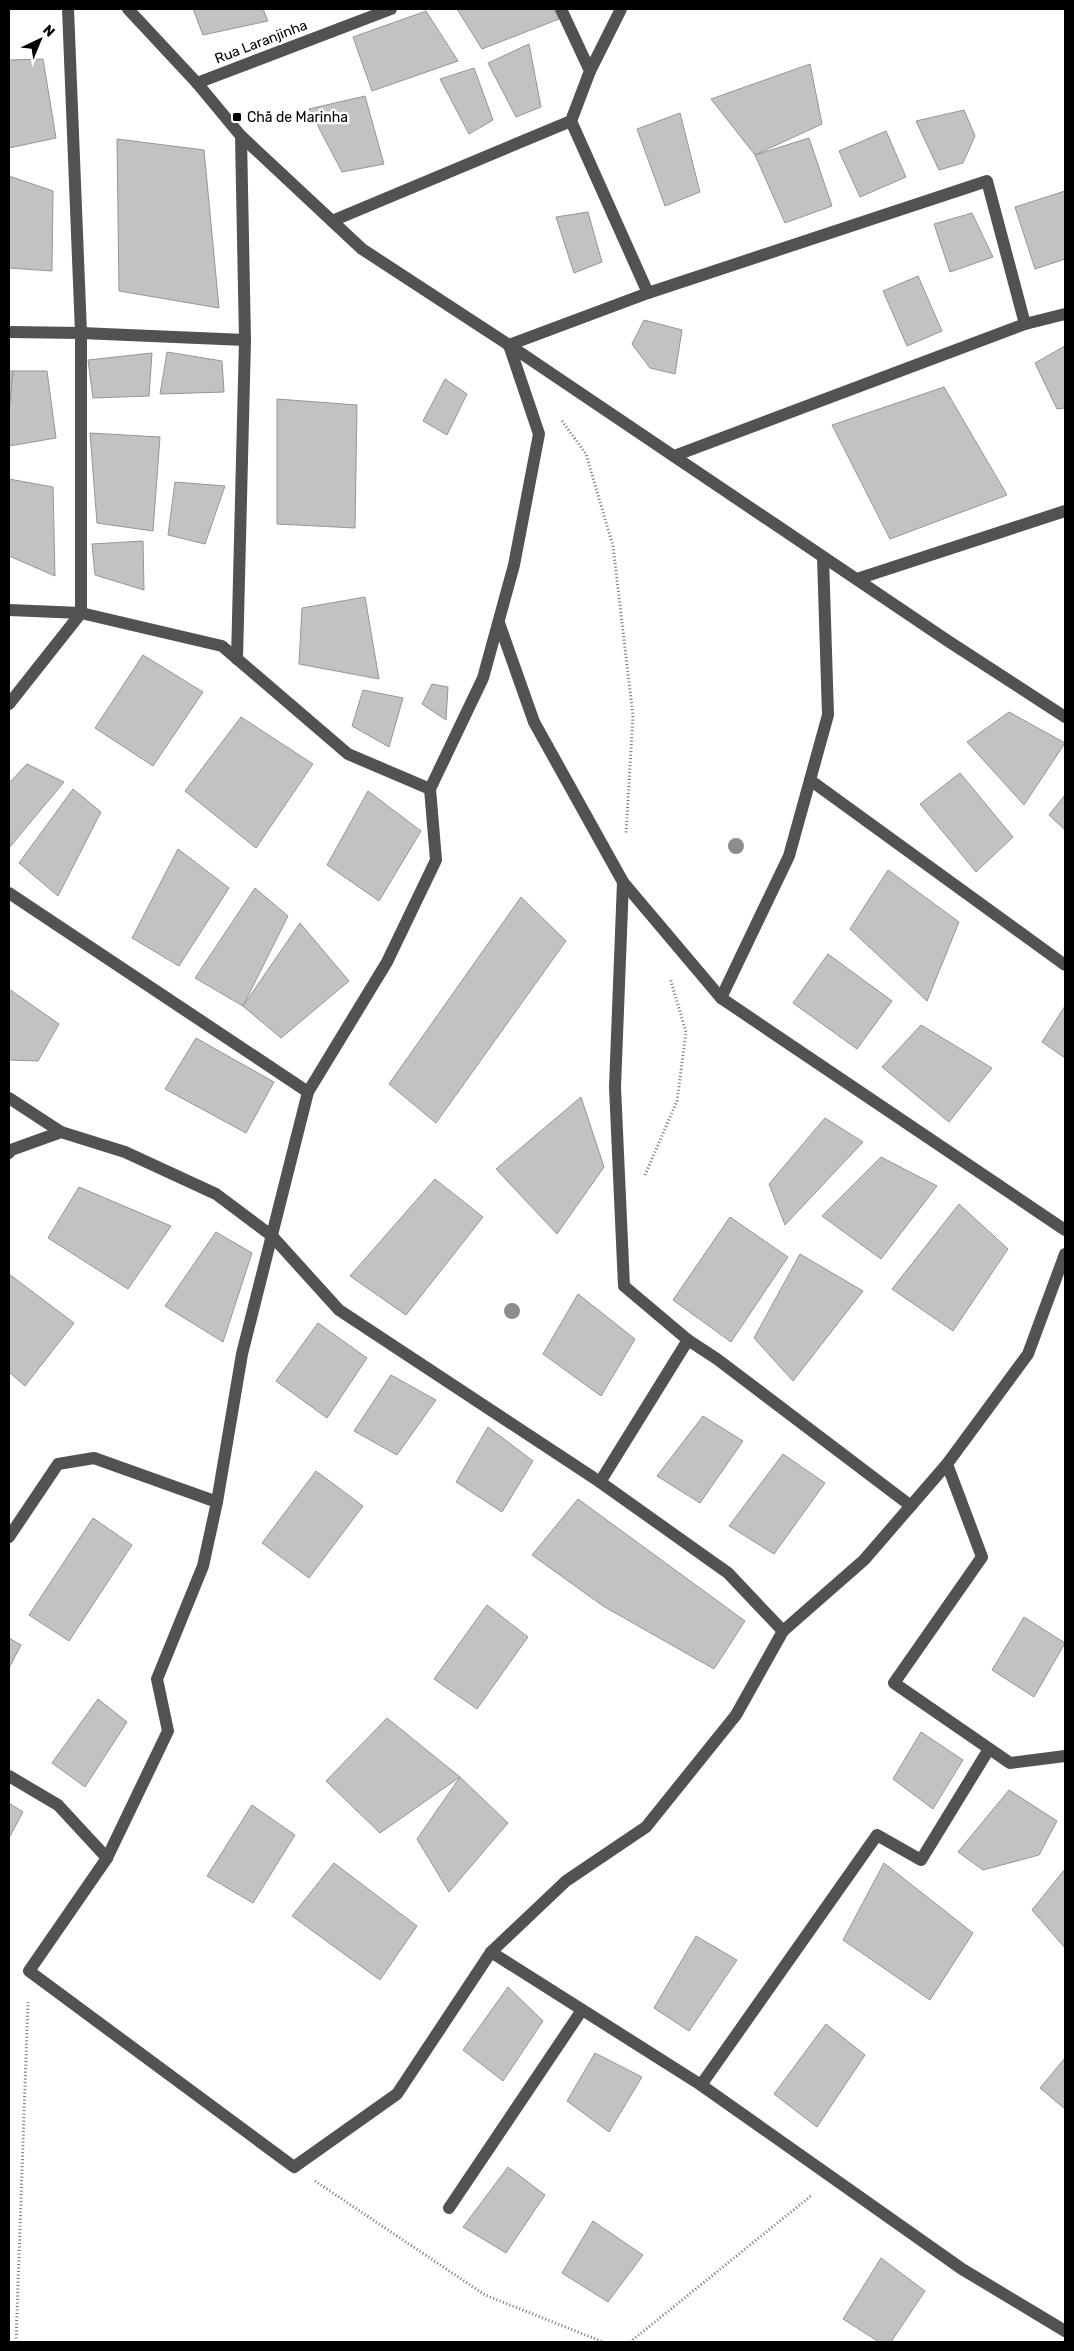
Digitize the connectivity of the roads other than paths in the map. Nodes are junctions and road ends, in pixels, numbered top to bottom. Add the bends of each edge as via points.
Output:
1 (68, 9) edge
2 (128, 9) edge
3 (391, 9) edge
4 (561, 9) edge
5 (621, 9) edge
6 (590, 71) junction
7 (197, 83) junction
8 (571, 121) junction
9 (241, 136) junction
10 (332, 221) junction
11 (648, 293) junction
12 (1065, 314) edge
13 (1026, 324) junction
14 (9, 332) edge
15 (81, 333) junction
16 (245, 340) junction
17 (509, 345) junction
18 (674, 456) junction
19 (1065, 511) edge
20 (824, 557) junction
21 (857, 579) junction
22 (9, 610) edge
23 (81, 613) junction
24 (499, 623) junction
25 (237, 659) junction
26 (9, 704) edge
27 (1065, 717) edge
28 (810, 780) junction
29 (430, 789) junction
30 (623, 882) junction
31 (9, 893) edge
32 (1065, 965) edge
33 (721, 998) junction
34 (308, 1092) junction
35 (9, 1098) edge
36 (61, 1132) junction
37 (9, 1153) edge
38 (1065, 1230) edge
39 (272, 1236) junction
40 (1065, 1254) edge
41 (688, 1340) junction
42 (947, 1464) junction
43 (600, 1482) junction
44 (217, 1502) junction
45 (911, 1506) junction
46 (9, 1537) edge
47 (784, 1631) junction
48 (989, 1749) junction
49 (1065, 1756) edge
50 (9, 1776) edge
51 (107, 1858) junction
52 (491, 1952) junction
53 (582, 2010) junction
54 (701, 2085) junction
55 (449, 2208) dead end
56 (1065, 2330) edge

1 - 15 street
2 - 7 street
3 - 7 street, Rua Laranjinha
4 - 6 street
5 - 6 street
6 - 8 street
7 - 9 street
8 - 10 street
8 - 11 street
9 - 10 street
9 - 16 street
10 - 17 street via 362,248
11 - 13 street via 987,181
11 - 17 street
12 - 13 street
13 - 18 street
14 - 15 street
15 - 16 street
15 - 23 street
16 - 25 street
17 - 18 street
17 - 24 street via 539,434 514,566
18 - 20 street
19 - 21 street
20 - 21 street
20 - 28 street via 828,715
21 - 27 street
22 - 23 street
23 - 25 street via 222,646
23 - 26 street
24 - 29 street via 483,678
24 - 30 street via 534,722
25 - 29 street via 348,754
28 - 32 street
28 - 33 street via 789,856
29 - 34 street via 436,860 387,962
30 - 33 street
30 - 41 street via 615,1086 624,1286
31 - 34 street
33 - 38 street
34 - 39 street
35 - 36 street
36 - 37 street
36 - 39 street via 124,1152 216,1194
39 - 43 street via 339,1310
39 - 44 street via 242,1354
40 - 42 street via 1028,1354
41 - 43 street
41 - 45 street
42 - 45 street
42 - 48 street via 982,1556 894,1683
43 - 47 street via 728,1573
44 - 46 street via 94,1458 58,1464
44 - 51 street via 202,1566 157,1679 168,1731
45 - 47 street via 864,1560
47 - 52 street via 736,1715 646,1827 566,1881
48 - 49 street via 1010,1763
48 - 54 street via 921,1860 877,1835
50 - 51 street via 58,1805
51 - 52 street via 29,1971 294,2167 396,2094
52 - 53 street
53 - 54 street
53 - 55 street
54 - 56 street via 962,2269

